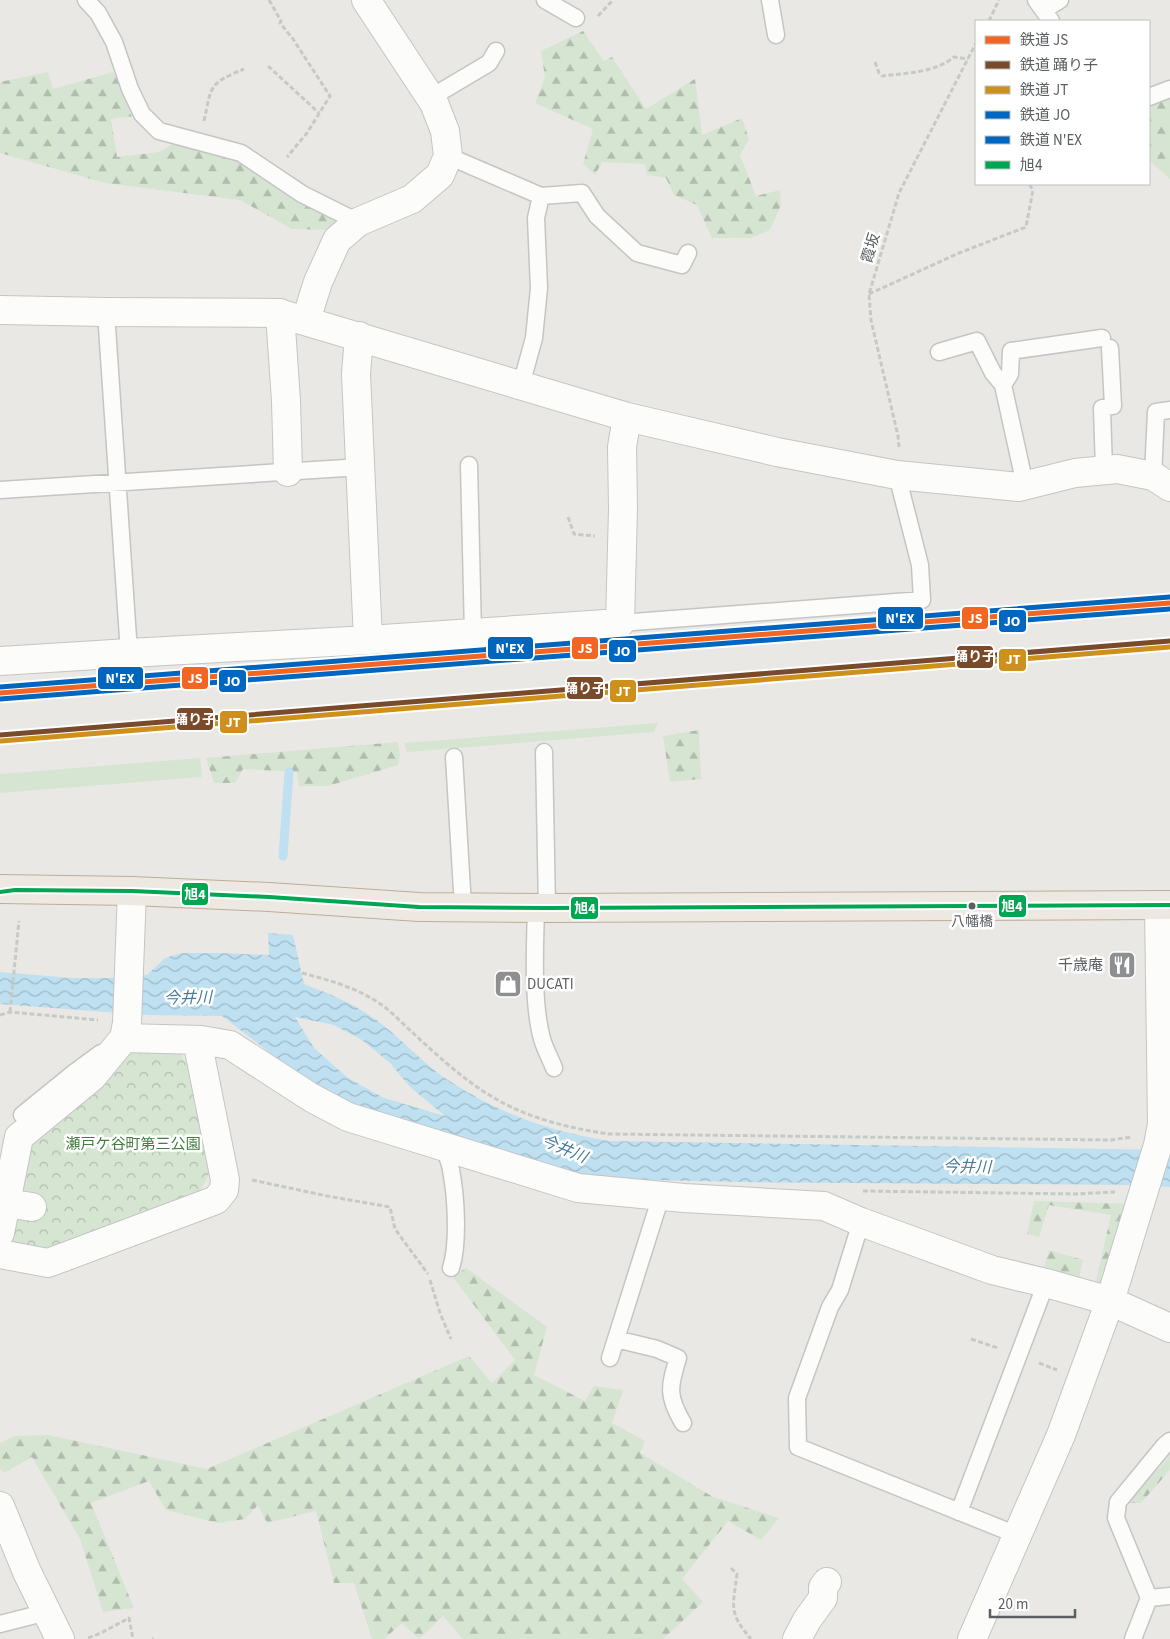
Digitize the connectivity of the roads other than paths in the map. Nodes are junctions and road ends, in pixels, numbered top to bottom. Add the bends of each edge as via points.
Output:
1 (86, 0) edge
2 (366, 0) edge
3 (545, 0) edge
4 (770, 0) edge
5 (1060, 0) edge
6 (1044, 10) edge
7 (576, 18) dead end
8 (776, 35) dead end
9 (496, 51) dead end
10 (1170, 89) edge
11 (1150, 97) edge
12 (430, 98) junction
13 (448, 156) junction
14 (540, 196) junction
15 (358, 222) junction
16 (688, 253) dead end
17 (0, 310) edge
18 (106, 312) junction
19 (293, 317) junction
20 (359, 336) junction
21 (940, 352) dead end
22 (521, 385) junction
23 (1003, 385) junction
24 (1170, 410) edge
25 (627, 418) junction
26 (470, 465) dead end
27 (361, 467) junction
28 (1104, 470) junction
29 (288, 472) junction
30 (897, 475) junction
31 (1162, 481) edge
32 (117, 483) junction
33 (1025, 485) junction
34 (0, 490) edge
35 (620, 622) junction
36 (473, 632) junction
37 (368, 640) junction
38 (128, 652) junction
39 (0, 662) edge
40 (544, 752) dead end
41 (454, 757) dead end
42 (5, 890) edge
43 (132, 891) junction
44 (1165, 905) edge
45 (463, 907) junction
46 (541, 908) junction
47 (125, 1030) junction
48 (197, 1040) junction
49 (554, 1068) dead end
50 (22, 1115) dead end
51 (444, 1147) junction
52 (661, 1196) junction
53 (860, 1222) junction
54 (0, 1233) edge
55 (0, 1254) edge
56 (451, 1268) dead end
57 (1046, 1282) junction
58 (1110, 1301) junction
59 (1170, 1328) edge
60 (616, 1339) junction
61 (610, 1358) dead end
62 (683, 1423) dead end
63 (1170, 1441) edge
64 (1, 1511) edge
65 (959, 1512) junction
66 (1017, 1536) junction
67 (827, 1582) dead end
68 (1149, 1598) junction
69 (1170, 1598) edge
70 (46, 1612) junction
71 (0, 1624) edge
72 (60, 1639) edge
73 (797, 1639) edge
74 (972, 1639) edge
75 (1133, 1639) edge

1 - 15 lane via 98,13 114,42 142,114 159,132 241,153 302,194
2 - 12 street
3 - 7 lane
4 - 8 lane
5 - 6 lane
9 - 12 lane via 488,63
10 - 11 lane
12 - 13 street via 445,131
13 - 14 lane
13 - 15 street via 440,175 412,199
14 - 16 lane via 582,193 598,216 637,253 682,265
14 - 22 lane via 536,218 539,288 534,338
15 - 19 street via 338,240 318,282
17 - 18 street
18 - 19 street
18 - 32 lane
19 - 20 street
19 - 29 street via 286,401
20 - 22 street
20 - 27 street via 356,374
21 - 23 lane via 977,341
22 - 25 street
23 - 28 lane via 1010,374 1011,351 1106,343 1113,406 1102,408
23 - 33 lane
24 - 31 lane via 1156,412
25 - 30 street
25 - 35 street via 622,447
26 - 36 lane
27 - 29 lane
27 - 37 street
28 - 31 street via 1117,468
28 - 33 street
29 - 32 lane
30 - 33 street
30 - 35 lane via 920,565 922,600
32 - 34 lane
32 - 38 lane
35 - 36 street
36 - 37 street
37 - 38 street
38 - 39 street
40 - 46 lane
41 - 45 lane
42 - 43 highway
43 - 45 highway
43 - 47 street
44 - 46 highway
44 - 58 street via 1162,1124
45 - 46 highway
46 - 49 lane via 536,981 538,1011 542,1039
47 - 48 street
47 - 50 lane
47 - 54 street via 92,1077 87,1096 19,1137 19,1205
48 - 51 street via 230,1045 312,1098 348,1117
48 - 55 street via 224,1176 224,1190 216,1200 48,1263
51 - 52 street via 578,1188
51 - 56 lane via 451,1169 456,1219 456,1254
52 - 53 street via 824,1206
52 - 60 lane
53 - 57 street via 992,1270
53 - 65 lane via 840,1290 830,1307 797,1398 798,1447
57 - 58 street
57 - 65 lane
58 - 59 street
58 - 66 street via 1061,1435
60 - 61 lane
60 - 62 lane via 678,1358 670,1396
63 - 68 lane via 1118,1502 1116,1518
64 - 70 street
65 - 66 lane
66 - 74 street
67 - 73 street via 823,1587 823,1598
68 - 69 lane
68 - 75 lane
70 - 71 lane
70 - 72 street

